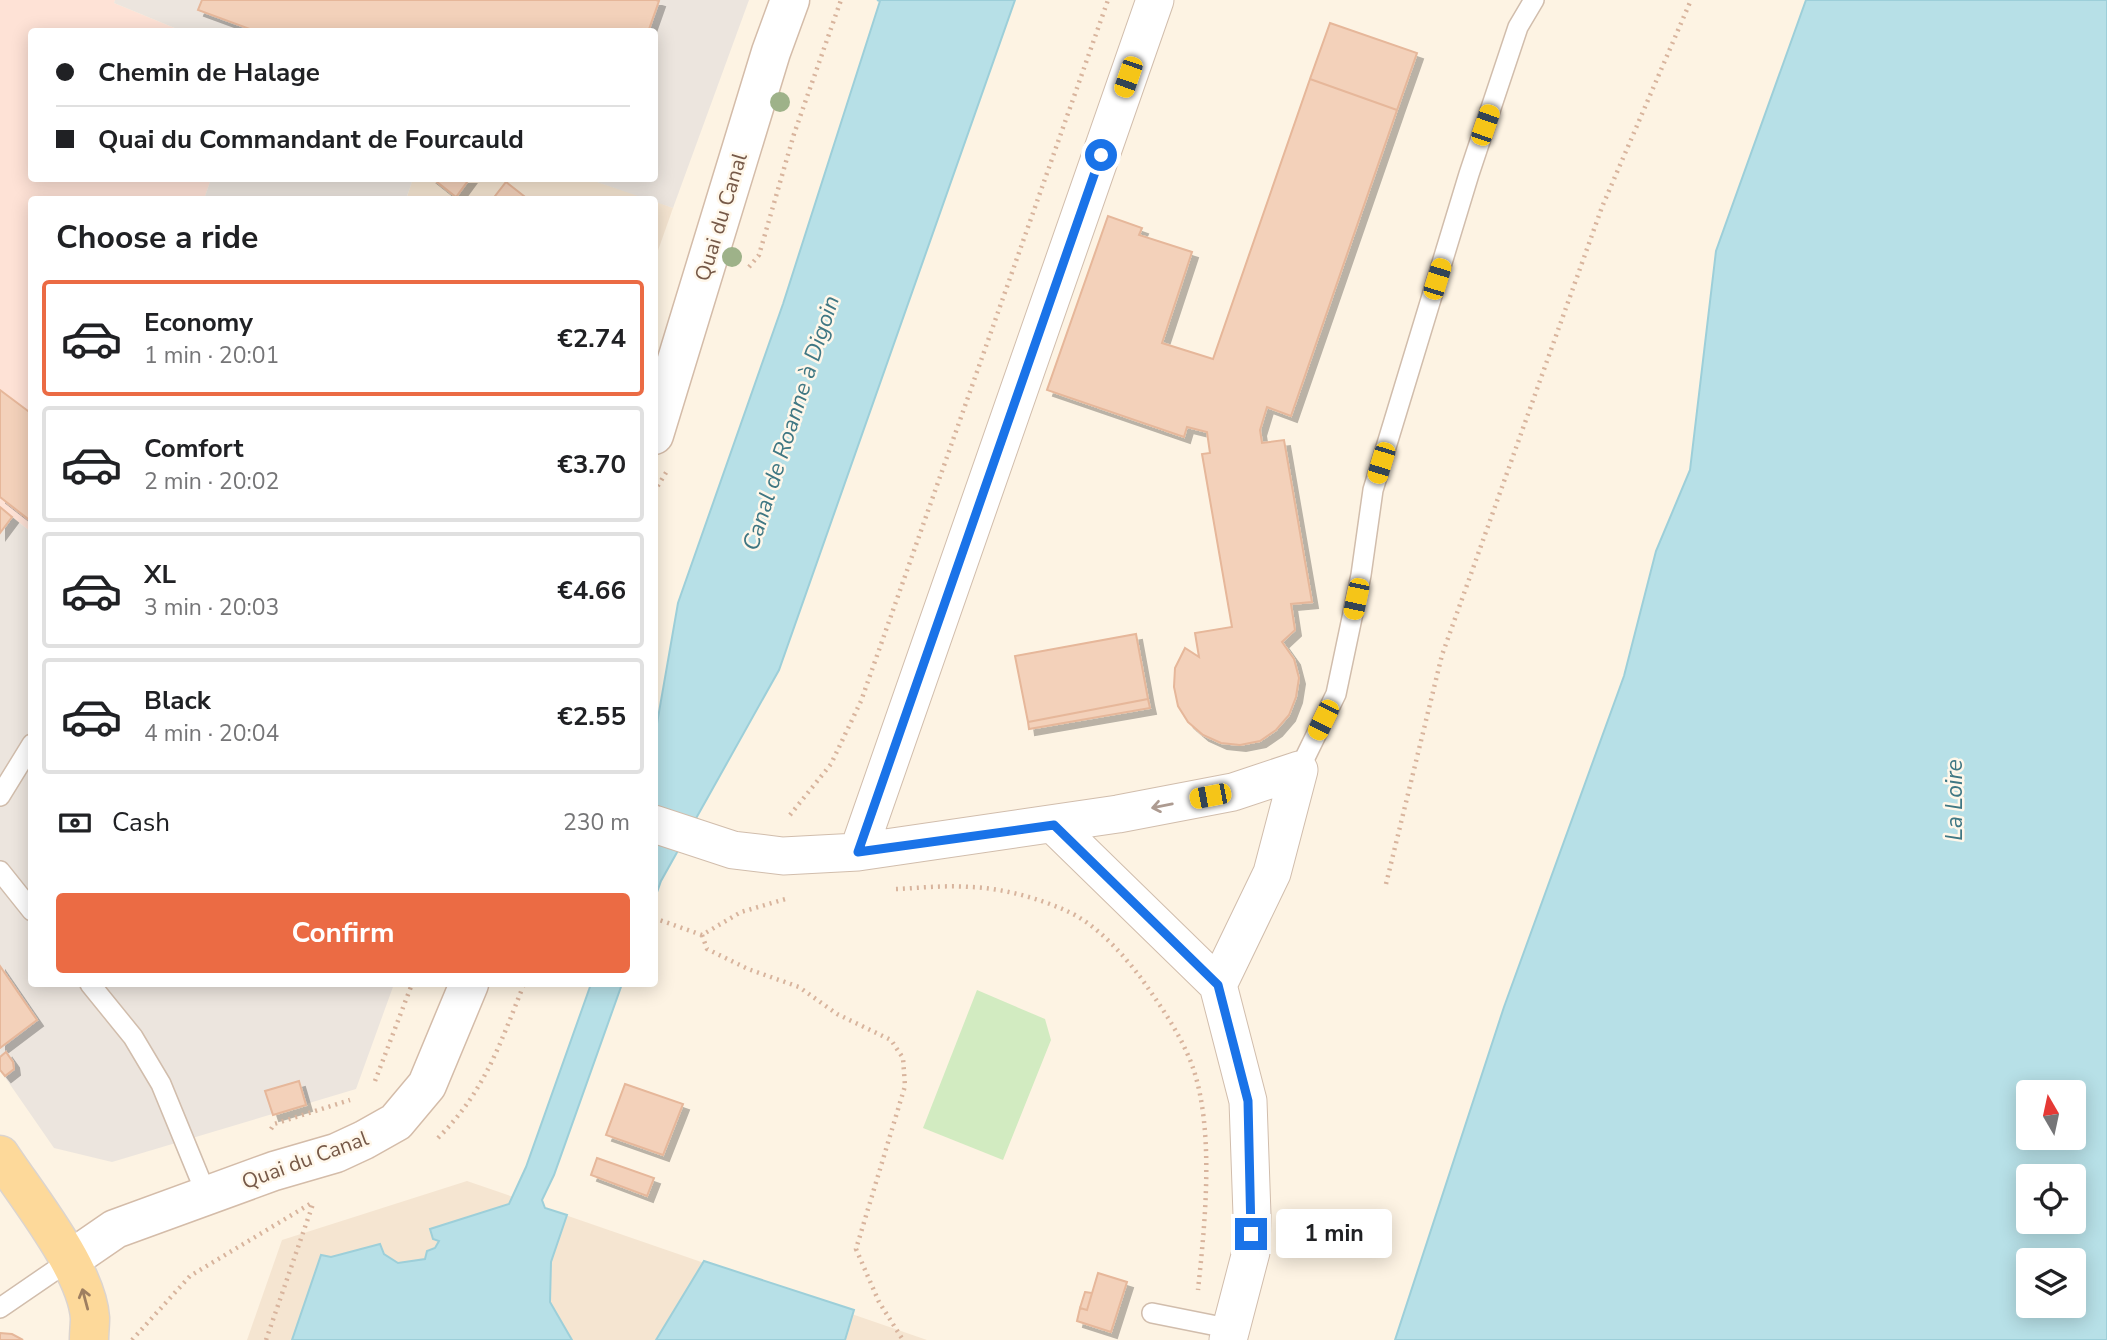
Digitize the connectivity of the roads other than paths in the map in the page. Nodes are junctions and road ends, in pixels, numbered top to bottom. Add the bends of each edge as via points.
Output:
1 (790, 0) edge
2 (1155, 0) edge
3 (1534, 0) edge
4 (658, 422) edge
5 (28, 750) edge
6 (1299, 770) junction
7 (0, 796) edge
8 (658, 825) edge
9 (1054, 825) junction
10 (858, 852) junction
11 (0, 872) edge
12 (28, 906) edge
13 (1218, 985) junction
14 (92, 987) edge
15 (468, 987) edge
16 (0, 1155) edge
17 (207, 1196) junction
18 (69, 1260) junction
19 (0, 1308) edge
20 (1152, 1313) dead end
21 (1230, 1335) edge
22 (89, 1340) edge

1 - 4 street, Quai du Canal
2 - 10 street
3 - 6 lane via 1518,27 1469,174 1373,490 1336,694
5 - 7 lane
6 -> 9 street via 1233,792
6 - 13 street via 1272,873
8 - 10 street via 733,850 783,856
9 - 10 street
9 - 13 street
11 - 12 lane
13 - 21 street via 1248,1101 1249,1126 1251,1252
14 - 17 lane via 133,1037 161,1084
15 - 17 street, Quai du Canal via 426,1085 397,1122 336,1153
16 - 18 main road
17 - 18 street, Quai du Canal via 116,1229
18 - 19 lane
22 -> 18 main road via 84,1291
20 - 21 lane via 1195,1321

